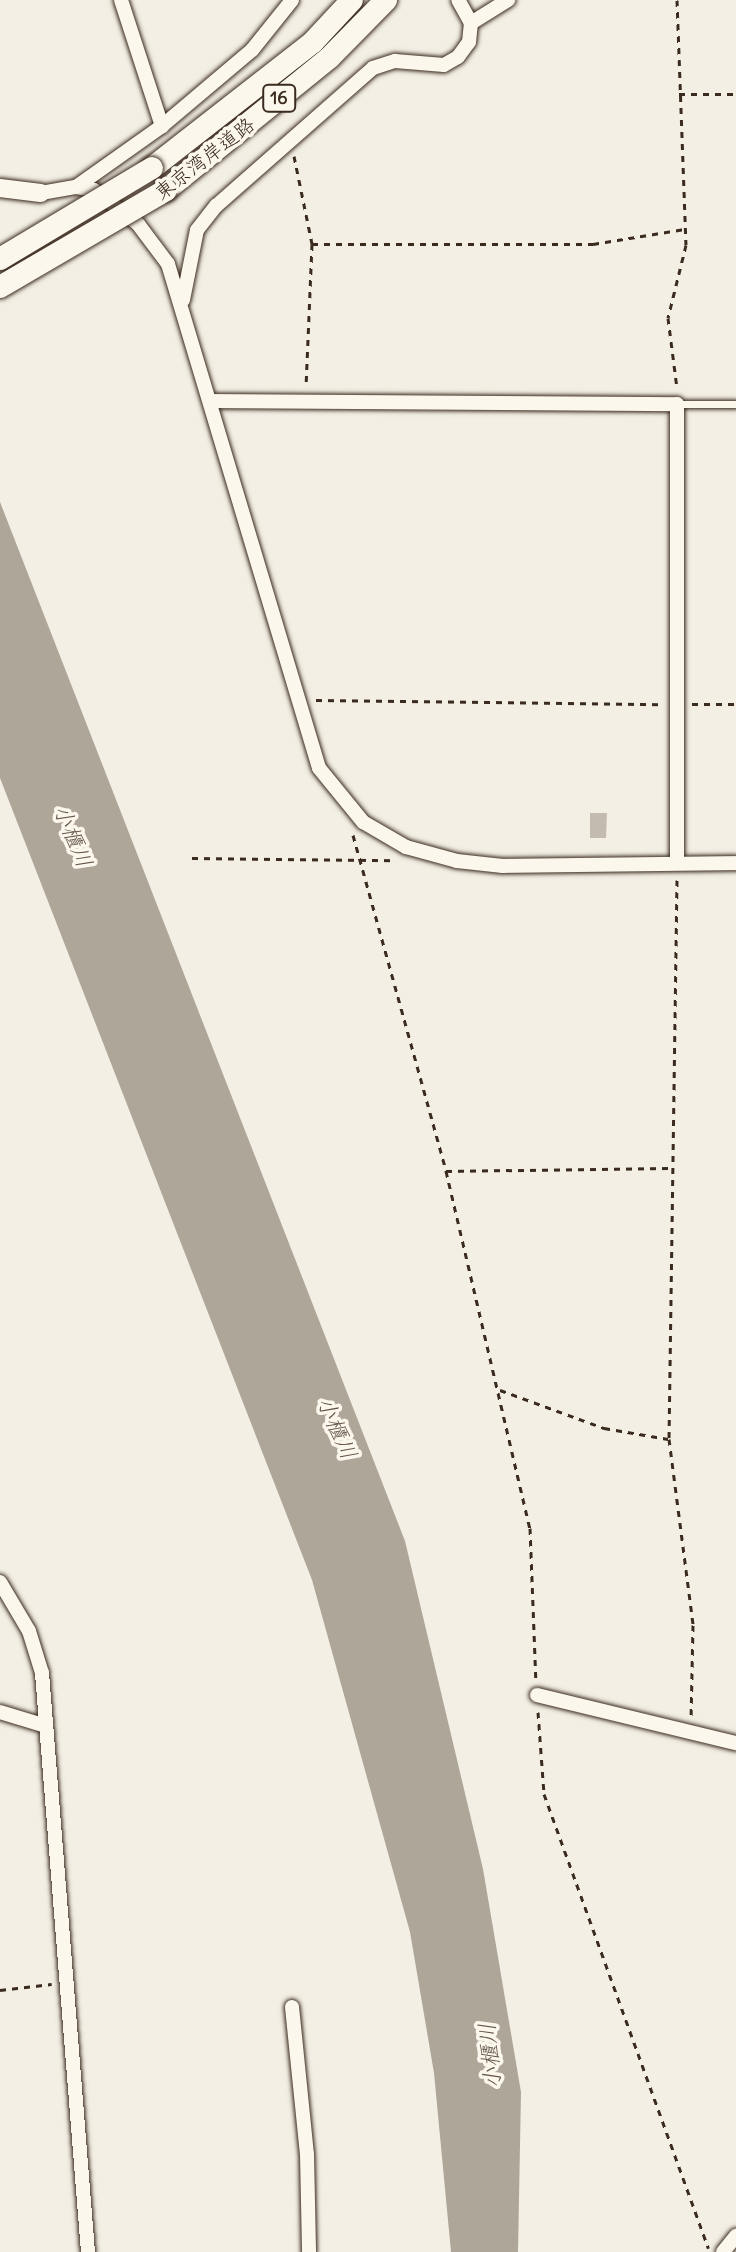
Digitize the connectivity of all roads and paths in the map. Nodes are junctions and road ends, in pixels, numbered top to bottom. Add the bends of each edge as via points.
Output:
1 (121, 0) edge
2 (292, 0) edge
3 (352, 0) edge
4 (386, 0) edge
5 (458, 0) edge
6 (508, 0) edge
7 (677, 0) edge
8 (471, 23) junction
9 (679, 94) junction
10 (736, 94) edge
11 (162, 126) junction
12 (291, 140) junction
13 (76, 187) junction
14 (0, 188) edge
15 (41, 193) joint
16 (685, 229) junction
17 (312, 244) junction
18 (0, 259) edge
19 (0, 287) edge
20 (183, 303) junction
21 (213, 401) junction
22 (306, 402) junction
23 (677, 404) junction
24 (736, 404) edge
25 (301, 699) junction
26 (676, 704) junction
27 (736, 704) edge
28 (352, 830) dead end
29 (192, 858) dead end
30 (401, 859) dead end
31 (359, 860) junction
32 (677, 863) junction
33 (736, 863) edge
34 (669, 1168) junction
35 (446, 1171) junction
36 (500, 1390) junction
37 (669, 1439) junction
38 (0, 1582) edge
39 (537, 1695) junction
40 (0, 1712) edge
41 (46, 1726) junction
42 (691, 1730) junction
43 (736, 1743) edge
44 (66, 1982) junction
45 (0, 1990) edge
46 (292, 2007) dead end
47 (736, 2236) edge
48 (88, 2252) edge
49 (309, 2252) edge
50 (710, 2252) edge
51 (723, 2252) edge

1 - 11 street
2 - 11 street via 252,50
3 - 18 highway, 東京湾岸道路 / 16, bridge via 313,42 152,168
4 - 19 highway, 東京湾岸道路 / 16, bridge via 330,57 166,190
5 - 8 street
6 - 8 street
7 - 9 path
8 - 12 street via 469,42 458,57 444,65 395,61 373,68
9 - 10 path
9 - 16 path
11 - 13 street
12 - 17 path
12 - 20 street via 216,206 197,230
13 - 15 street
13 - 20 street via 94,190 138,224 168,264
14 - 15 street
16 - 17 path via 593,244
16 - 23 path via 668,318 677,360
17 - 22 path
20 - 21 street
21 - 22 street
21 - 25 street
22 - 23 street
23 - 24 lane
23 - 26 street
25 - 26 path
25 - 32 street via 319,768 363,822 406,847 503,866
26 - 27 path
26 - 32 street
28 - 31 path
29 - 31 path
30 - 31 path
31 - 35 path
32 - 33 street
32 - 34 path
34 - 35 path
34 - 37 path
35 - 36 path
36 - 37 path via 604,1428
36 - 39 path via 530,1528
37 - 42 path via 693,1625
38 - 41 street via 34,1642
39 - 42 street
39 - 50 path via 544,1794
40 - 41 street
41 - 44 street
42 - 43 street
44 - 45 path
44 - 48 street
46 - 49 street via 307,2154
47 - 51 street

